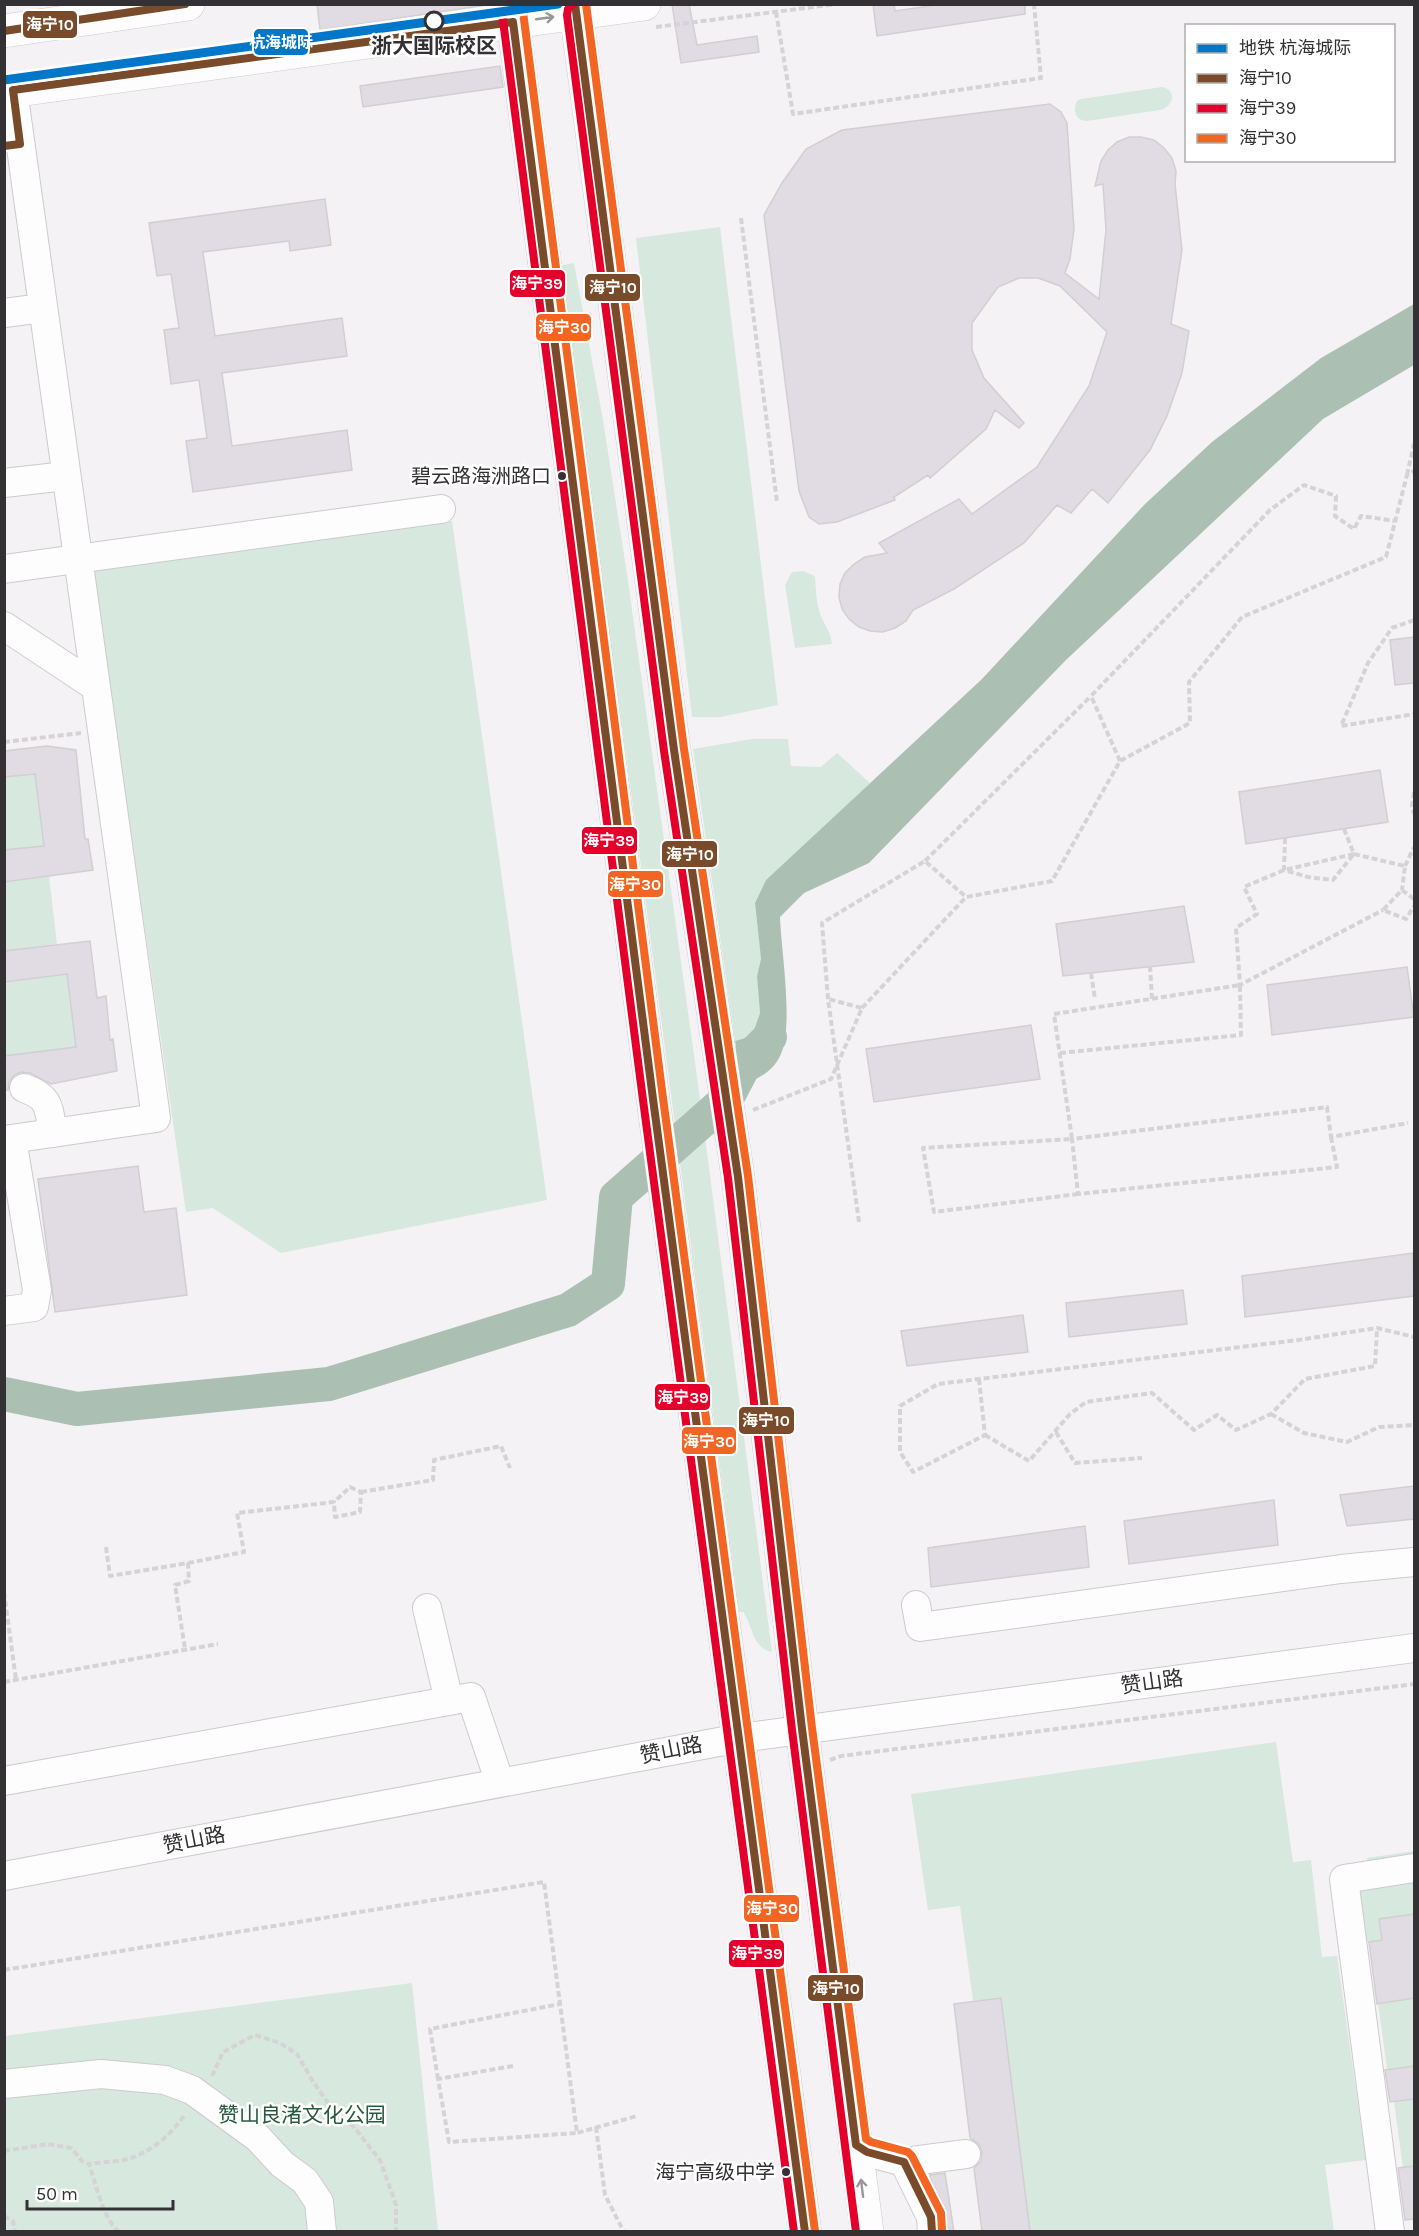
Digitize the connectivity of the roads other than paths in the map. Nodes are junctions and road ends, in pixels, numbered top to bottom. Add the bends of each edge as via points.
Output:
1 (188, 4) edge
2 (576, 9) edge
3 (512, 13) edge
4 (646, 16) edge
5 (4, 31) edge
6 (8, 91) edge
7 (12, 145) edge
8 (43, 308) junction
9 (4, 313) edge
10 (66, 476) junction
11 (4, 483) edge
12 (441, 509) dead end
13 (78, 560) junction
14 (4, 568) edge
15 (4, 626) edge
16 (96, 687) junction
17 (24, 1088) dead end
18 (53, 1133) junction
19 (8, 1139) edge
20 (4, 1311) edge
21 (1414, 1562) edge
22 (916, 1605) dead end
23 (427, 1608) dead end
24 (1414, 1648) edge
25 (449, 1701) junction
26 (802, 1729) junction
27 (740, 1738) junction
28 (4, 1781) edge
29 (500, 1783) junction
30 (1414, 1868) edge
31 (4, 1876) edge
32 (4, 2084) edge
33 (856, 2145) junction
34 (966, 2154) dead end
35 (904, 2162) junction
36 (322, 2232) edge
37 (805, 2232) edge
38 (867, 2232) edge
39 (932, 2232) edge
40 (1390, 2232) edge

1 - 5 main road
3 -> 2 main road
2 - 4 main road
2 - 26 main road via 674,750 738,1178
3 - 6 main road
3 - 27 main road
6 - 7 street
7 - 8 street
8 - 9 street
8 - 10 street
10 - 11 street
10 - 13 street
12 - 13 street
13 - 14 street
13 - 16 street
15 - 16 street
16 - 18 street via 156,1118
17 - 18 street via 48,1102
18 - 19 street
19 - 20 street via 37,1290 34,1307
21 - 22 street via 920,1628
23 - 25 street
24 - 26 street, 赞山路
25 - 28 street
25 - 29 street via 471,1697
26 - 27 street, 赞山路
26 - 33 main road
27 - 29 street, 赞山路
27 - 37 main road
29 - 31 street, 赞山路
30 - 40 street via 1344,1879
32 - 36 street via 101,2074 165,2080 192,2090 258,2138 305,2181 319,2202
33 - 35 street
38 -> 33 main road
34 - 35 street
35 - 39 street via 930,2217

